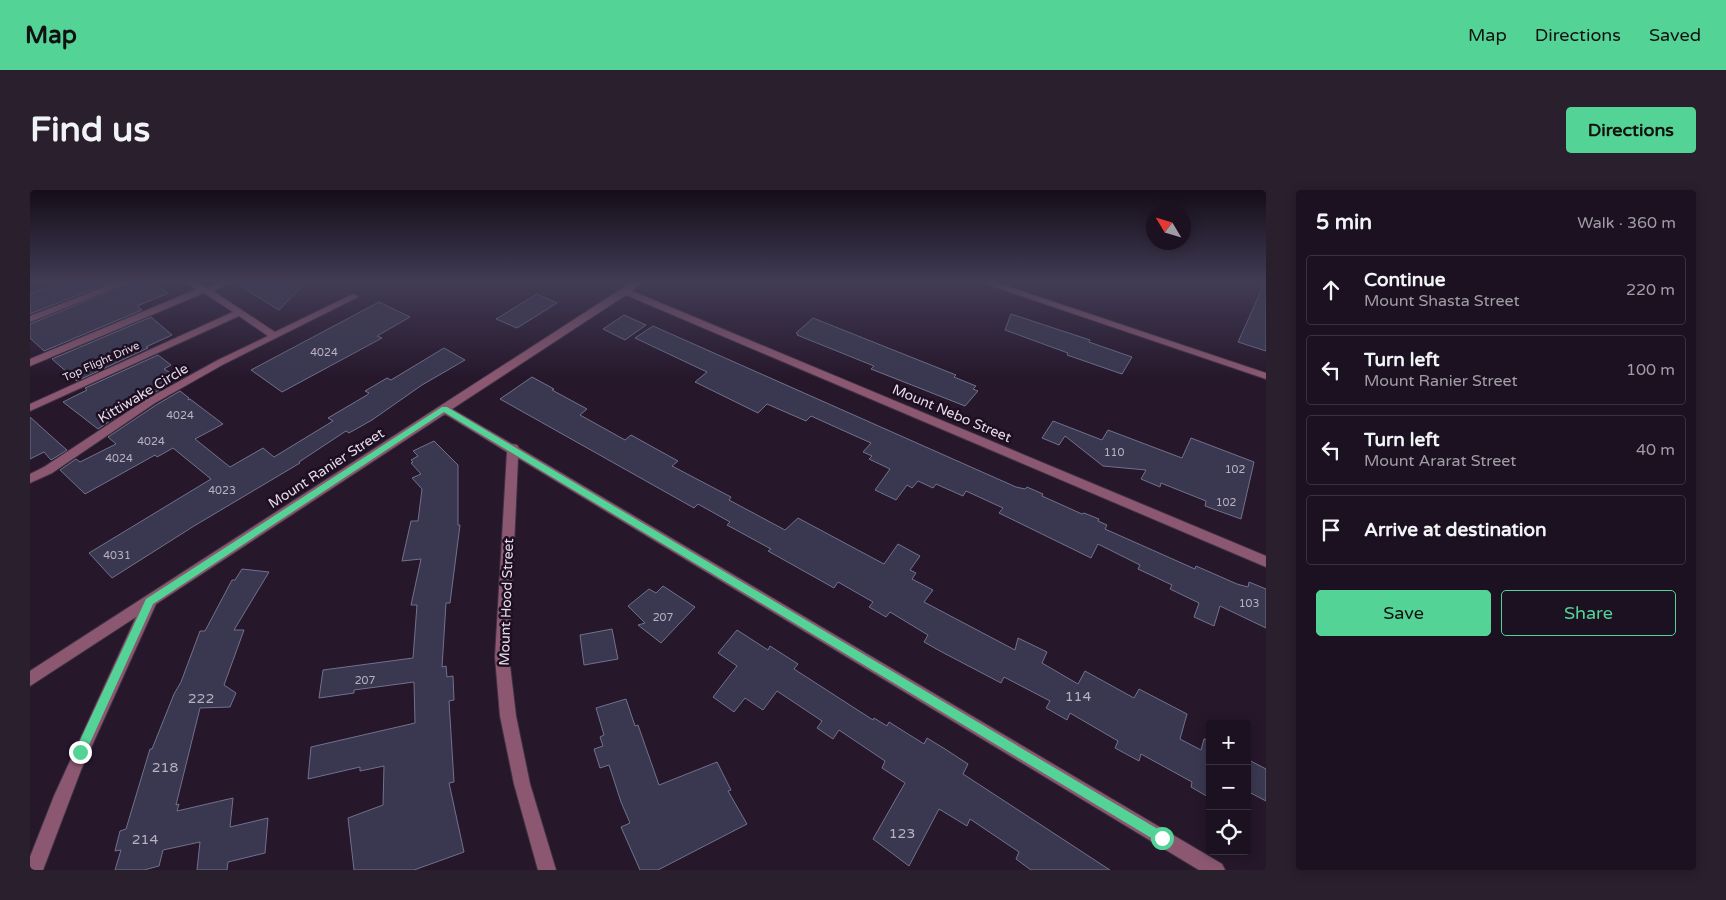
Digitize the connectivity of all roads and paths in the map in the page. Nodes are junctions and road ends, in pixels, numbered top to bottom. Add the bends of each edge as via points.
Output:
1 (46, 314) edge
2 (150, 314) edge
3 (236, 314) edge
4 (239, 314) edge
5 (319, 314) edge
6 (591, 314) edge
7 (680, 314) edge
8 (1083, 314) edge
9 (30, 320) edge
10 (274, 335) junction
11 (30, 363) edge
12 (1266, 376) edge
13 (30, 408) edge
14 (444, 409) junction
15 (512, 448) junction
16 (30, 479) edge
17 (1266, 562) edge
18 (150, 602) junction
19 (30, 679) edge
20 (34, 870) edge
21 (547, 870) edge
22 (1216, 870) edge

1 - 9 street
2 - 11 street
3 - 13 street, Top Flight Drive
4 - 10 street
5 - 10 street, Kittiwake Circle
6 - 14 street, Mount Ranier Street
7 - 17 street, Mount Nebo Street
8 - 12 street
10 - 16 street, Kittiwake Circle via 151,401
14 - 15 street
14 - 18 street, Mount Ranier Street
15 - 21 street, Mount Hood Street via 502,657 508,716 522,784
15 - 22 street
18 - 19 street, Mount Ranier Street
18 - 20 street via 80,752

